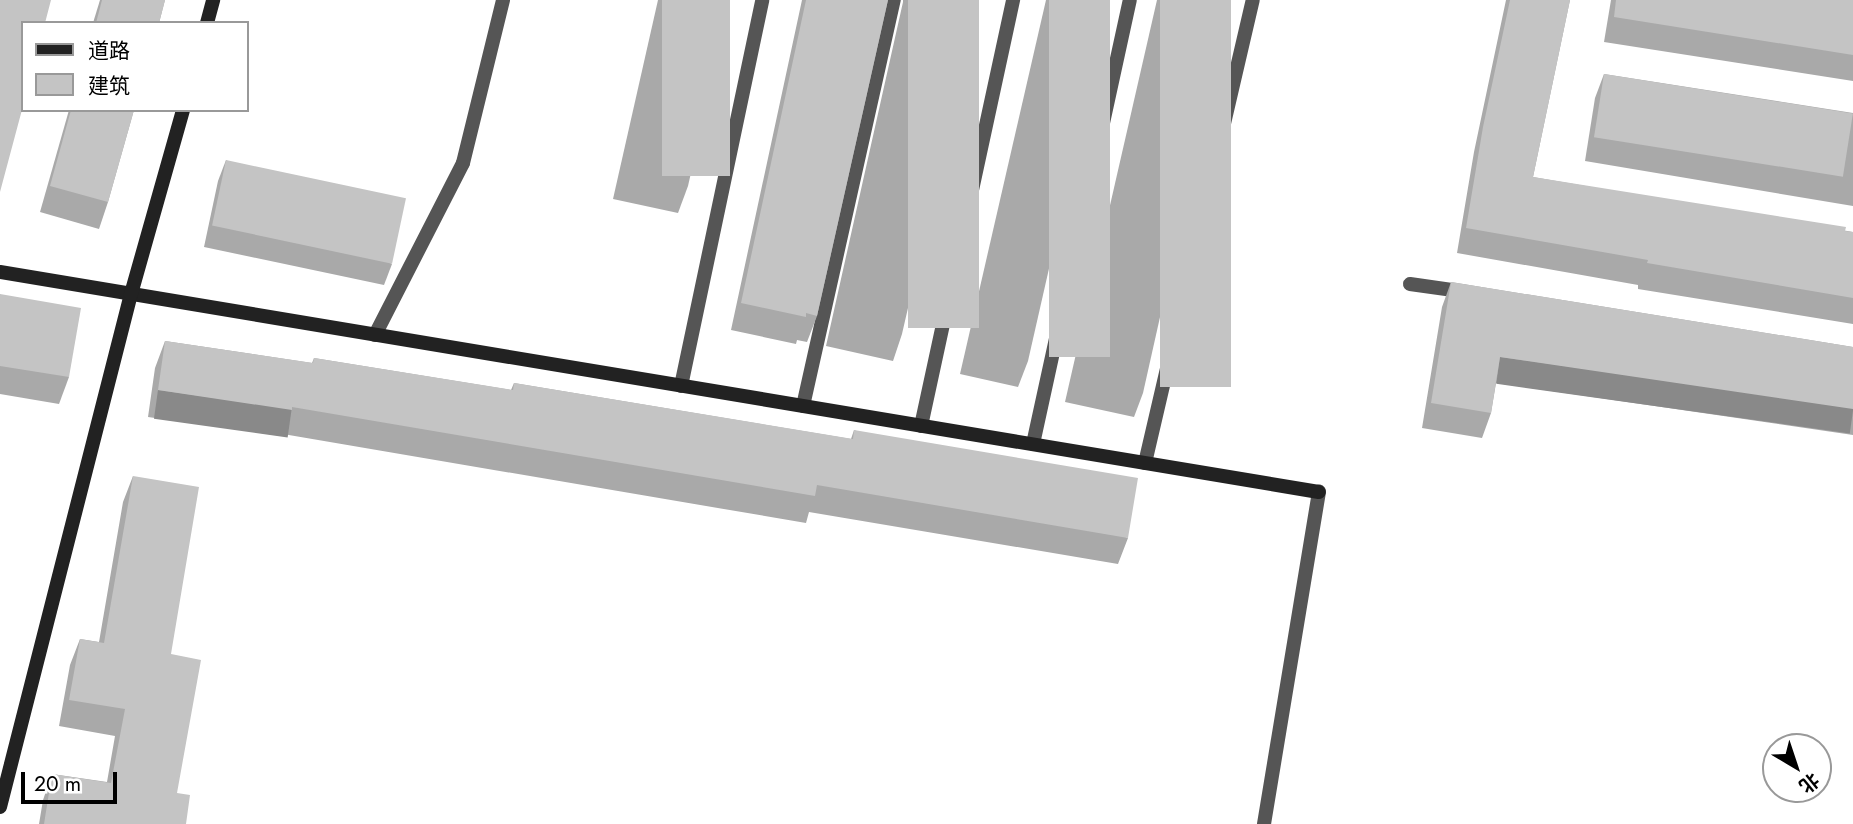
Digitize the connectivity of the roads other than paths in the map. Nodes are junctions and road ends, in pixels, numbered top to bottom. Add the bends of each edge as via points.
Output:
1 (213, 0) edge
2 (503, 0) edge
3 (762, 0) edge
4 (894, 0) edge
5 (1013, 0) edge
6 (1130, 0) edge
7 (1253, 0) edge
8 (208, 21) edge
9 (182, 112) edge
10 (0, 272) edge
11 (1410, 284) dead end
12 (131, 294) junction
13 (1479, 294) edge
14 (374, 335) junction
15 (681, 386) junction
16 (803, 406) junction
17 (921, 426) junction
18 (1033, 444) junction
19 (1145, 463) junction
20 (0, 807) edge
21 (1264, 824) edge

1 - 8 street
2 - 14 street via 463,163
3 - 15 street
4 - 16 street
5 - 17 street
6 - 18 street
7 - 19 street
9 - 12 street
10 - 12 street
11 - 13 street
12 - 14 street
12 - 20 street
14 - 15 street
15 - 16 street
16 - 17 street
17 - 18 street
18 - 19 street
19 - 21 street via 1320,492

